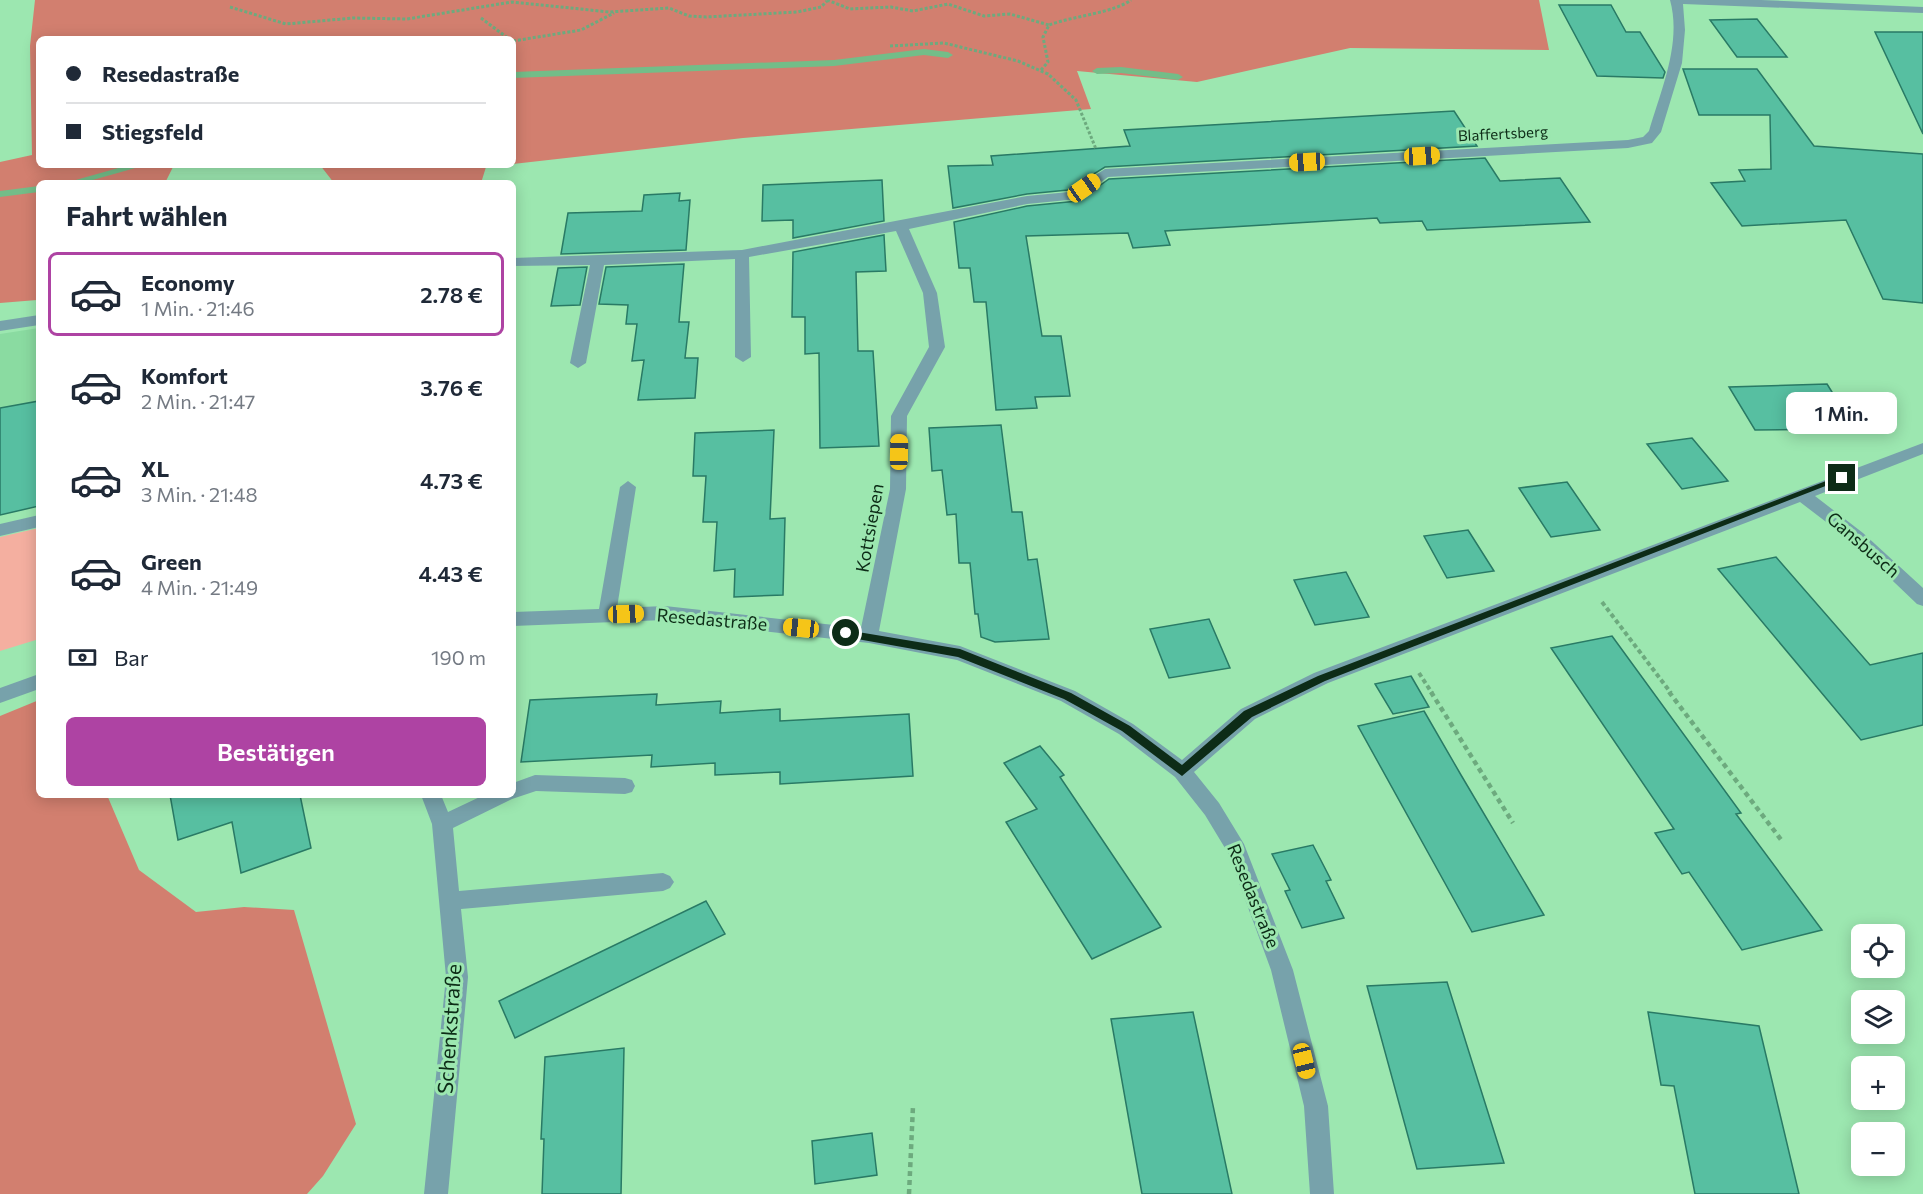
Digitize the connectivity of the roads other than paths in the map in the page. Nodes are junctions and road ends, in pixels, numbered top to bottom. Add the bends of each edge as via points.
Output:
1 (1676, 0) edge
2 (1923, 10) edge
3 (900, 226) junction
4 (742, 254) junction
5 (598, 261) junction
6 (516, 262) edge
7 (36, 320) edge
8 (0, 326) edge
9 (743, 357) dead end
10 (578, 363) dead end
11 (1923, 448) edge
12 (628, 487) dead end
13 (1801, 494) junction
14 (36, 522) edge
15 (0, 530) edge
16 (1923, 599) edge
17 (607, 615) junction
18 (516, 619) edge
19 (869, 636) junction
20 (36, 682) edge
21 (0, 696) edge
22 (1182, 771) junction
23 (625, 786) dead end
24 (516, 790) edge
25 (432, 798) edge
26 (498, 798) edge
27 (442, 824) junction
28 (663, 882) dead end
29 (451, 901) junction
30 (436, 1194) edge
31 (1323, 1194) edge

1 - 2 street, Blaffertsberg
1 - 3 street, Blaffertsberg via 1676,63 1655,132 1647,140 1105,173 1073,196 1027,200
3 - 4 street
3 - 19 street, Kottsiepen via 930,292 937,347 899,416 898,489
4 - 5 street
4 - 9 street
5 - 6 street
5 - 10 street
7 - 8 street
11 - 13 street
12 - 17 street
13 - 16 street, Gansbusch via 1857,537
13 - 22 street via 1321,678 1248,714
14 - 15 street
17 - 18 street, Resedastraße
17 - 19 street, Resedastraße via 666,613
19 - 22 street, Resedastraße via 960,653 1068,696 1126,729
20 - 21 street
22 - 31 street, Resedastraße via 1237,850 1282,970 1316,1106
23 - 24 street via 535,783
25 - 27 street, Schenkstraße
26 - 27 street
27 - 29 street, Schenkstraße
28 - 29 street
29 - 30 street, Schenkstraße via 457,977

